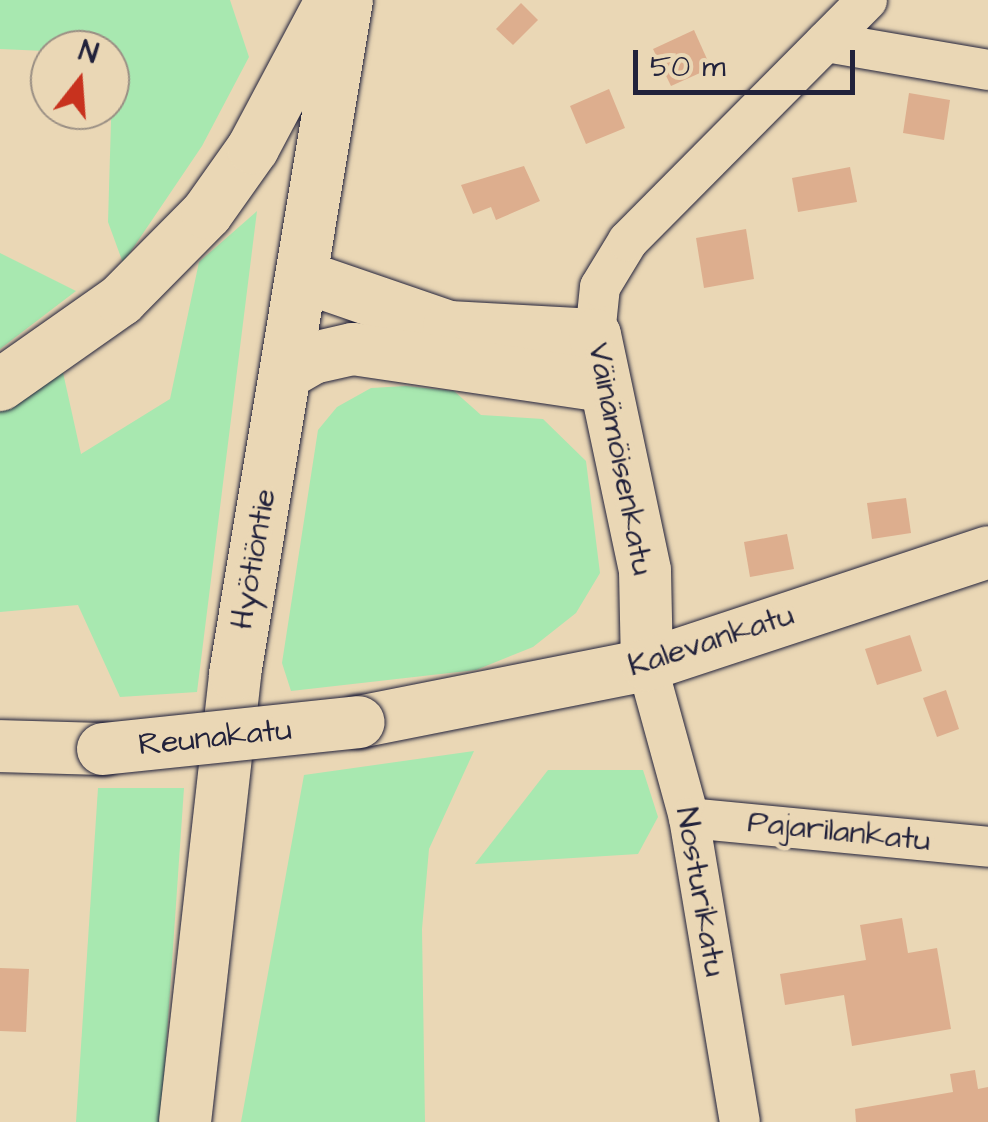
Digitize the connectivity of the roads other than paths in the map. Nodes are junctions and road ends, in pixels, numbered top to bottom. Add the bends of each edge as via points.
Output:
1 (331, 0) edge
2 (346, 0) edge
3 (867, 0) edge
4 (826, 42) junction
5 (988, 70) edge
6 (304, 276) junction
7 (595, 336) junction
8 (287, 373) junction
9 (0, 385) edge
10 (605, 386) junction
11 (988, 552) edge
12 (647, 665) junction
13 (428, 713) joint
14 (0, 746) edge
15 (689, 818) junction
16 (988, 847) edge
17 (186, 1122) edge
18 (740, 1122) edge

1 - 9 main road via 253,148 207,213 122,300
2 - 6 main road, Hyötiöntie
3 - 4 street, Väinämöisenkatu
4 - 5 street
4 - 7 street, Väinämöisenkatu via 628,242 600,287
6 - 7 main road via 448,327
6 - 8 main road, Hyötiöntie
7 - 10 main road, Väinämöisenkatu
8 - 10 main road via 353,349
8 - 17 main road, Hyötiöntie via 234,674
10 - 12 main road, Väinämöisenkatu via 644,571
11 - 12 main road, Kalevankatu
12 - 13 main road, Kalevankatu
12 - 15 street, Nosturikatu
13 - 14 main road, Reunakatu, bridge via 103,749
15 - 16 street, Pajarilankatu
15 - 18 street, Nosturikatu

